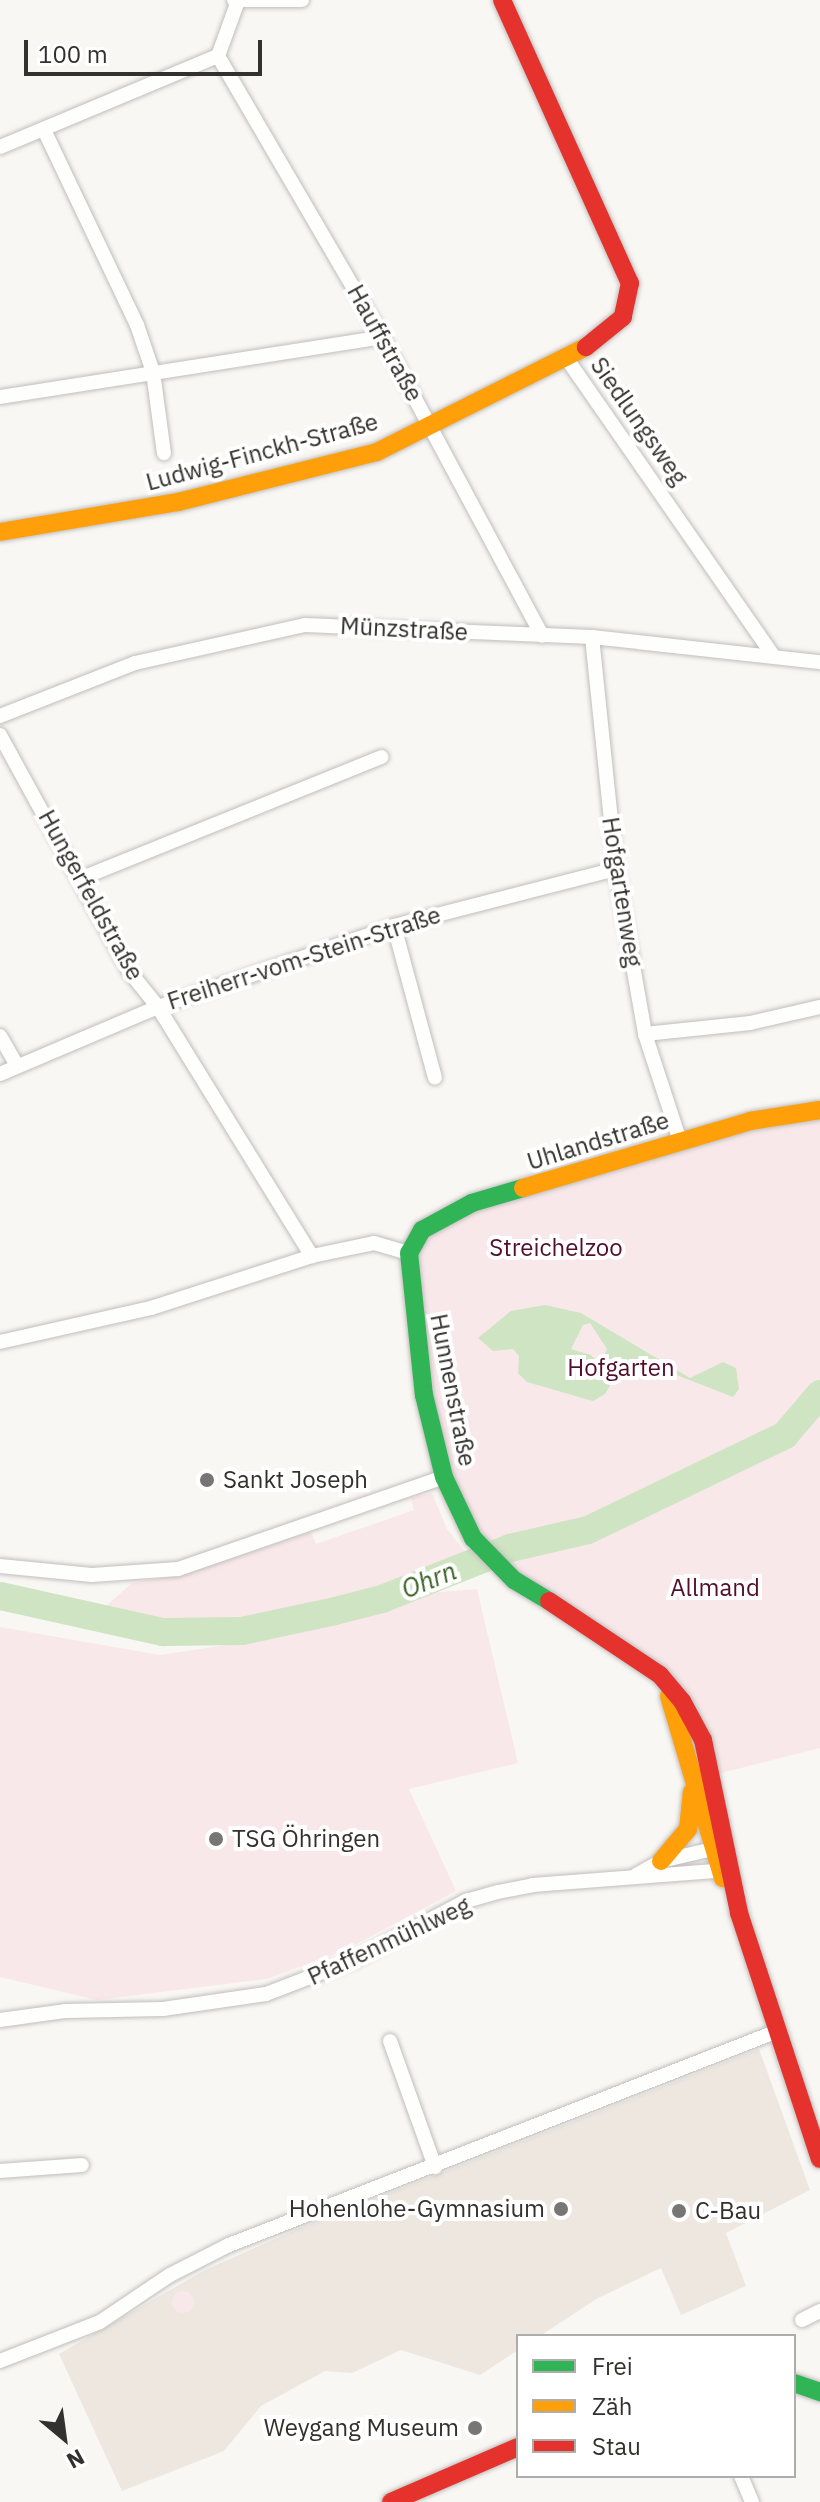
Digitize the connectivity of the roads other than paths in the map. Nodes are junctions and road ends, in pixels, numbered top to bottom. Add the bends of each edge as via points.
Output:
1 (236, 0) edge
2 (302, 0) edge
3 (502, 0) edge
4 (218, 56) junction
5 (45, 132) junction
6 (0, 147) edge
7 (382, 337) junction
8 (567, 359) junction
9 (153, 372) junction
10 (0, 397) edge
11 (430, 425) junction
12 (164, 453) dead end
13 (0, 532) edge
14 (542, 636) junction
15 (592, 637) junction
16 (772, 654) junction
17 (820, 662) edge
18 (0, 716) edge
19 (0, 735) edge
20 (381, 757) dead end
21 (616, 869) junction
22 (82, 878) junction
23 (394, 926) junction
24 (158, 1007) junction
25 (820, 1007) edge
26 (645, 1034) junction
27 (0, 1036) edge
28 (17, 1066) junction
29 (0, 1074) edge
30 (435, 1078) dead end
31 (820, 1110) edge
32 (680, 1141) junction
33 (409, 1253) junction
34 (312, 1256) junction
35 (0, 1342) edge
36 (444, 1477) junction
37 (0, 1566) edge
38 (660, 1675) junction
39 (689, 1757) junction
40 (721, 1848) junction
41 (661, 1861) junction
42 (726, 1870) junction
43 (635, 1876) junction
44 (0, 2020) edge
45 (775, 2032) junction
46 (390, 2041) dead end
47 (820, 2159) edge
48 (82, 2165) dead end
49 (435, 2167) junction
50 (0, 2171) edge
51 (820, 2311) edge
52 (802, 2320) dead end
53 (0, 2361) edge
54 (516, 2448) edge
55 (742, 2478) edge
56 (391, 2502) edge
57 (752, 2502) edge

1 - 2 street
1 - 4 street
3 - 8 main road, Siedlungsweg via 630,283 623,317 610,332
4 - 5 street
4 - 7 street, Hauffstraße
5 - 6 street
5 - 9 street via 108,261
7 - 9 street
7 - 11 street, Hauffstraße
8 - 11 main road, Ludwig-Finckh-Straße
8 - 16 street, Siedlungsweg
9 - 10 street
9 - 12 street
11 - 13 main road, Ludwig-Finckh-Straße via 377,452 271,480 178,502
11 - 14 street, Hauffstraße
14 - 15 street, Münzstraße
14 - 18 street, Münzstraße via 305,625 135,663
15 - 16 street, Münzstraße
15 - 21 street, Hofgartenweg
16 - 17 street, Münzstraße
19 - 22 street, Hungerfeldstraße
20 - 22 street
21 - 23 street, Freiherr-vom-Stein-Straße
21 - 26 street, Hofgartenweg
22 - 24 street, Hungerfeldstraße via 129,971
23 - 24 street, Freiherr-vom-Stein-Straße
23 - 30 street
24 - 28 street, Freiherr-vom-Stein-Straße
24 - 34 street, Hungerfeldstraße
25 - 26 street via 750,1023
26 - 32 street, Hofgartenweg
27 - 28 street
28 - 29 street, Freiherr-vom-Stein-Straße
31 - 32 main road, Uhlandstraße via 786,1112
32 - 33 main road, Uhlandstraße via 472,1203 422,1230
33 - 34 street via 374,1243
33 - 36 main road, Hunnenstraße via 424,1395
34 - 35 street via 151,1308
36 - 37 street via 178,1569 92,1575
36 - 38 main road, Hunnenstraße via 473,1538 499,1568
38 - 39 main road, Hunnenstraße
38 - 40 main road, Hunnenstraße via 682,1701 703,1740
39 - 40 main road, Hunnenstraße
39 - 41 main road via 693,1815 677,1847
40 - 41 street, Pfaffenmühlweg
40 - 42 main road, Hunnenstraße
41 - 43 street, Pfaffenmühlweg
42 - 43 street, Pfaffenmühlweg
42 - 45 main road, Hunnenstraße
43 - 44 street, Pfaffenmühlweg via 533,1885 466,1901 354,1960 266,1994 163,2009 66,2011
45 - 47 main road, Hunnenstraße
45 - 49 street
46 - 49 street
48 - 50 street
49 - 53 street via 229,2245 170,2275 100,2322
51 - 52 street
54 - 56 main road
55 - 57 street

